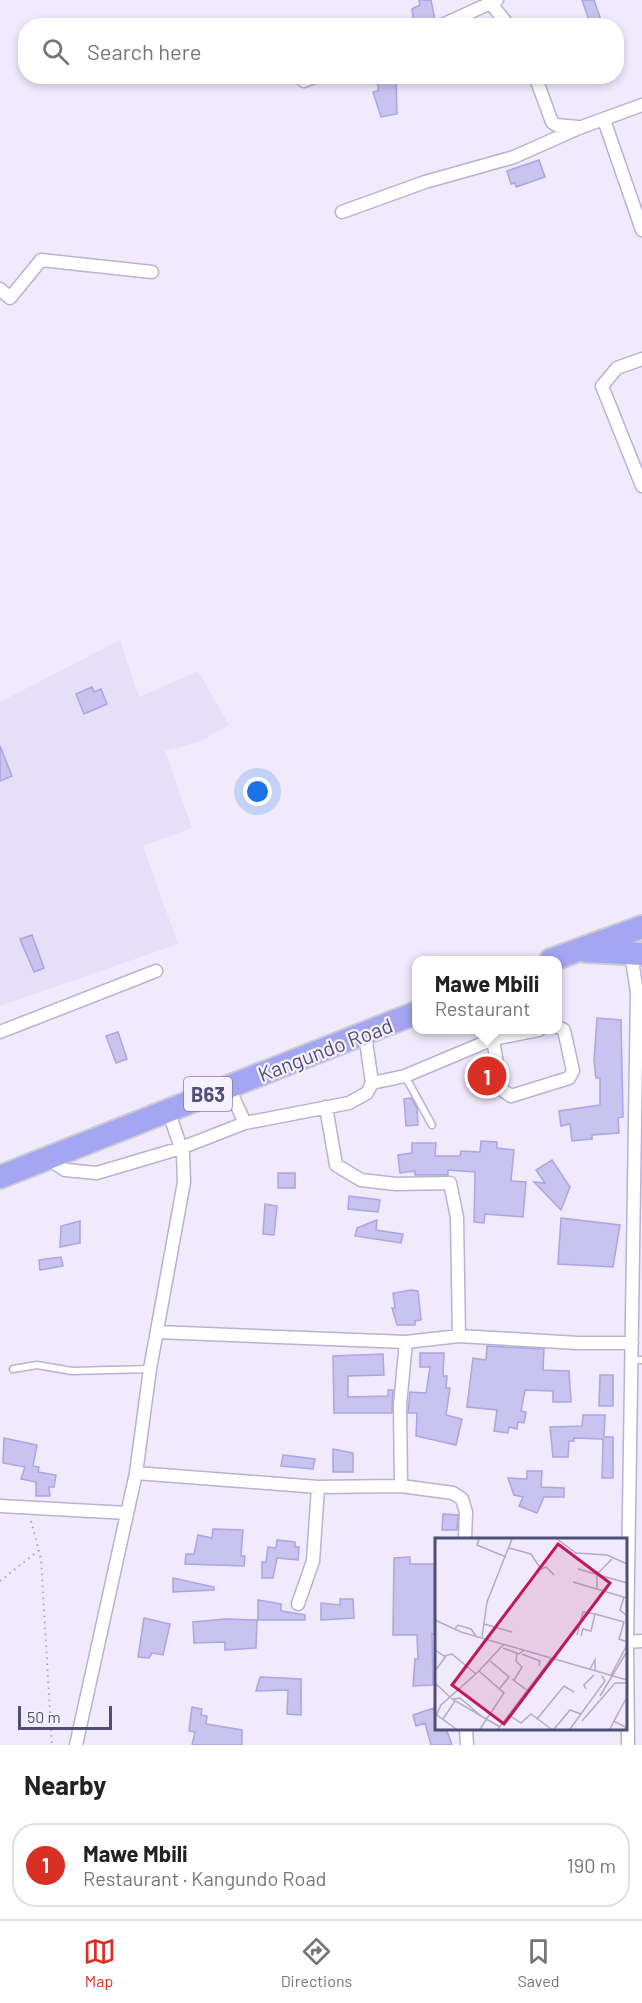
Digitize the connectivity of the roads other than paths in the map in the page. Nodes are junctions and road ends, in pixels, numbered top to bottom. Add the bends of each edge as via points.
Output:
1 (491, 1) edge
2 (456, 18) edge
3 (504, 18) edge
4 (538, 84) edge
5 (642, 105) edge
6 (604, 120) junction
7 (579, 128) junction
8 (342, 212) dead end
9 (642, 230) edge
10 (152, 272) dead end
11 (0, 289) edge
12 (642, 359) edge
13 (642, 486) edge
14 (642, 927) edge
15 (579, 950) junction
16 (636, 954) edge
17 (562, 956) edge
18 (156, 971) dead end
19 (412, 1015) edge
20 (562, 1029) edge
21 (0, 1032) edge
22 (365, 1034) junction
23 (491, 1034) edge
24 (405, 1076) junction
25 (372, 1083) junction
26 (228, 1086) junction
27 (326, 1107) junction
28 (168, 1110) junction
29 (245, 1123) junction
30 (432, 1125) dead end
31 (181, 1148) junction
32 (47, 1158) junction
33 (639, 1166) edge
34 (0, 1177) edge
35 (157, 1332) junction
36 (459, 1336) junction
37 (406, 1342) junction
38 (633, 1343) junction
39 (637, 1360) edge
40 (13, 1369) dead end
41 (150, 1369) junction
42 (136, 1473) junction
43 (401, 1486) junction
44 (318, 1487) junction
45 (0, 1506) edge
46 (127, 1514) junction
47 (465, 1538) edge
48 (298, 1604) dead end
49 (642, 1641) edge
50 (627, 1642) junction
51 (466, 1730) edge
52 (76, 1745) edge
53 (467, 1745) edge
54 (628, 1745) edge

1 - 2 street
1 - 3 street
4 - 7 street via 552,122
5 - 6 street
6 - 7 street
6 - 9 street
7 - 8 street via 514,157 425,182
10 - 11 street via 41,260 9,298
12 - 13 street via 617,368 602,386
14 - 15 highway
15 - 16 highway
15 - 17 highway
16 - 33 street
18 - 21 street
19 - 22 highway, Kangundo Road / B63
20 - 23 street via 572,1075 511,1095 501,1089
22 - 25 street
22 - 26 highway, Kangundo Road / B63
23 - 24 street
24 - 25 street
24 - 30 lane
25 - 27 street via 367,1093 349,1103
26 - 28 highway, Kangundo Road / B63
26 - 29 street
27 - 29 street
27 - 36 street via 336,1165 361,1180 450,1183 457,1217
28 - 31 street
28 - 32 highway, Kangundo Road / B63
29 - 31 street
31 - 32 street via 97,1173 65,1170
31 - 35 street via 184,1182
32 - 34 highway, Kangundo Road / B63
33 - 38 street
35 - 37 street
35 - 41 street
36 - 37 street
36 - 38 street
37 - 43 street via 400,1405
38 - 39 street
39 - 50 street
40 - 41 lane via 37,1365 72,1371
41 - 42 street
42 - 44 street
42 - 46 street
43 - 44 street
43 - 47 street via 453,1492 462,1499
44 - 48 street via 313,1561
45 - 46 street
46 - 52 street
49 - 50 street
50 - 54 street
51 - 53 street

